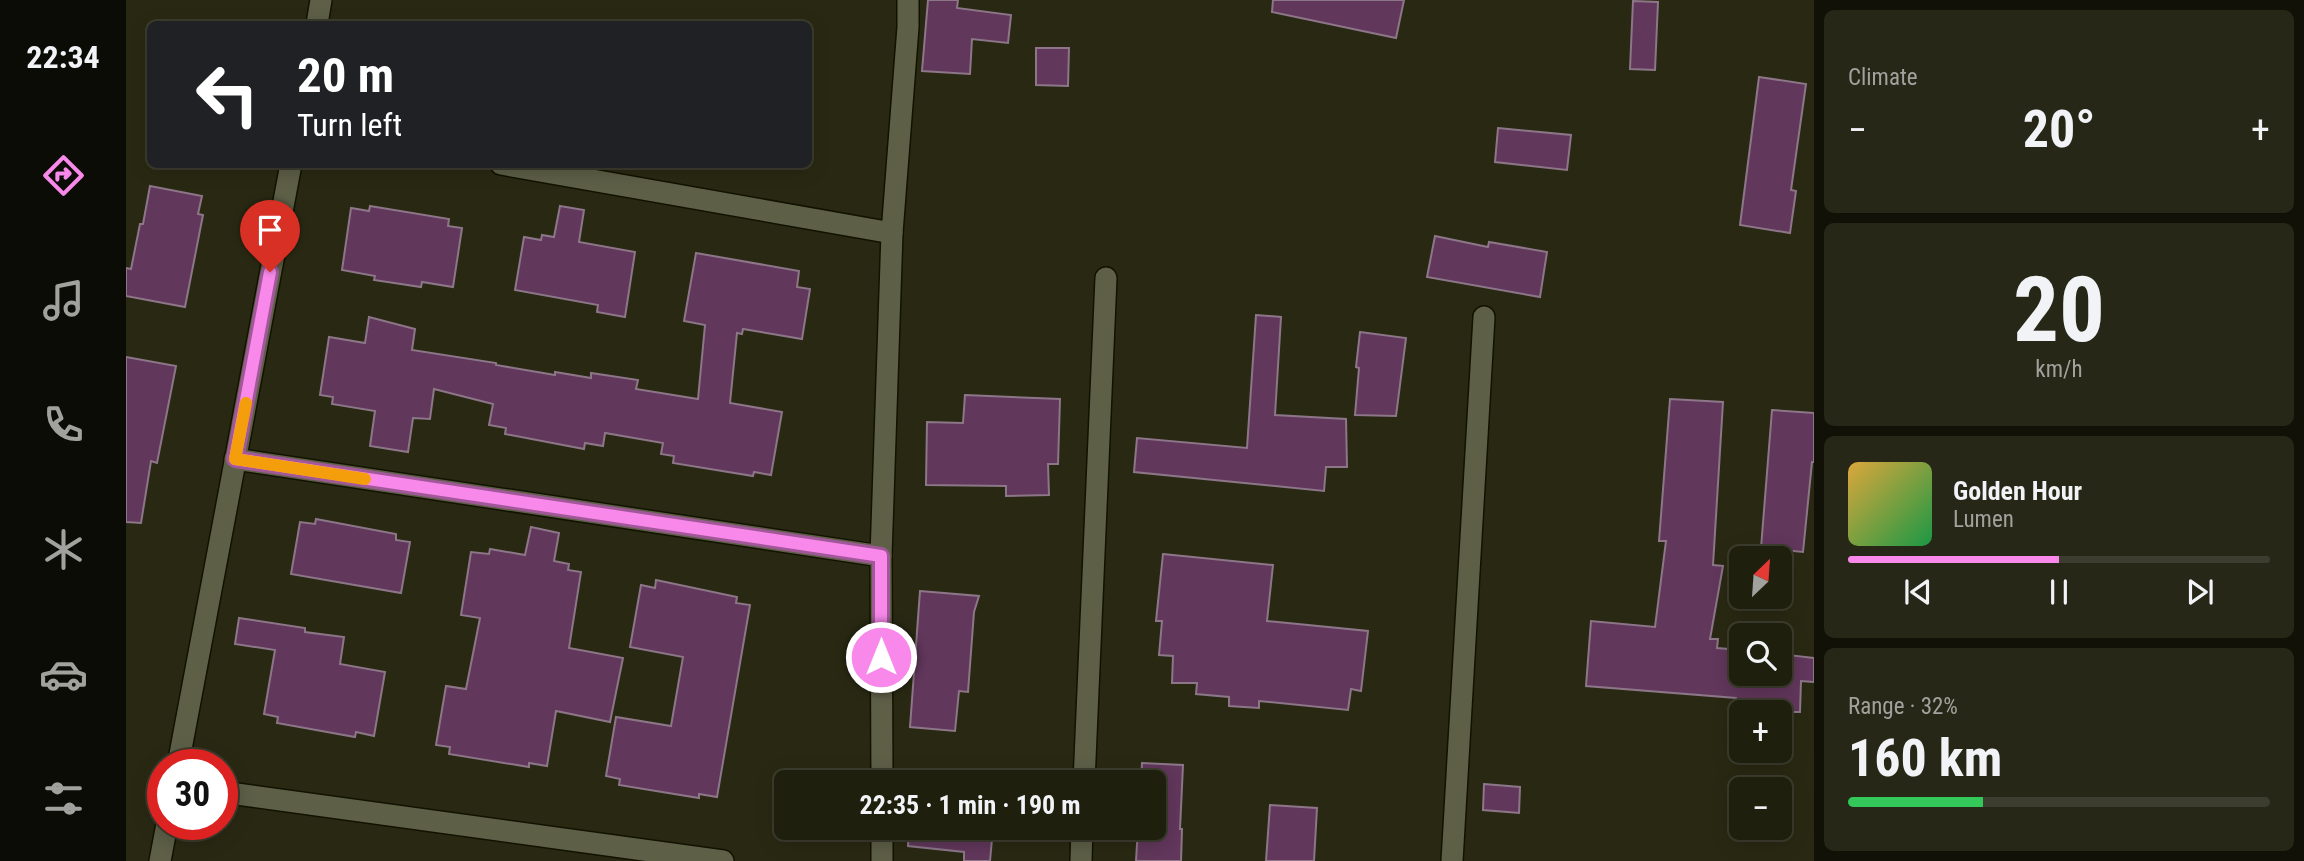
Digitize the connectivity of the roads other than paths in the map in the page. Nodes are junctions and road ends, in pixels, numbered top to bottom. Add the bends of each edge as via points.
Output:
1 (321, 0) edge
2 (908, 0) edge
3 (318, 21) edge
4 (290, 168) edge
5 (524, 168) edge
6 (892, 233) junction
7 (1106, 278) dead end
8 (1484, 317) dead end
9 (235, 459) junction
10 (881, 556) junction
11 (181, 749) edge
12 (882, 770) edge
13 (1085, 770) edge
14 (238, 794) edge
15 (164, 840) edge
16 (882, 840) edge
17 (1082, 840) edge
18 (160, 861) edge
19 (723, 861) edge
20 (882, 861) edge
21 (1081, 861) edge
22 (1452, 861) edge

1 - 3 street
2 - 6 street
4 - 9 street
5 - 6 street
6 - 10 street
7 - 13 street
8 - 22 street
9 - 10 street
9 - 11 street
10 - 12 street
14 - 19 street
15 - 18 street
16 - 20 street
17 - 21 street

